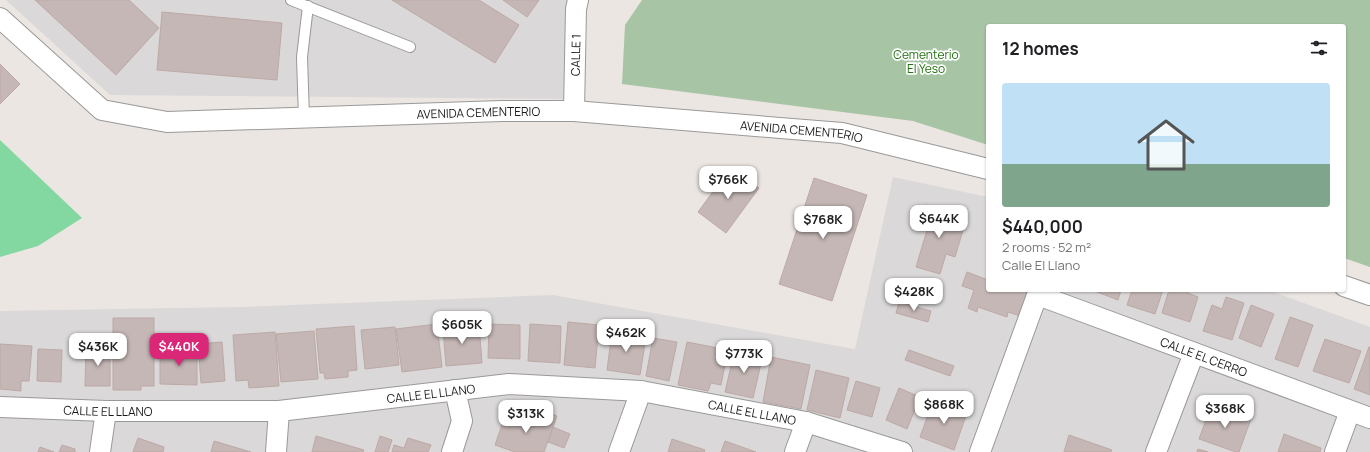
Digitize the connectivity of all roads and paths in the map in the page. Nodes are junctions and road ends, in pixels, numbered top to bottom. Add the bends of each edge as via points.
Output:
1 (291, 0) edge
2 (578, 0) edge
3 (308, 6) junction
4 (0, 18) edge
5 (410, 47) dead end
6 (574, 111) junction
7 (304, 118) junction
8 (986, 169) edge
9 (1346, 287) edge
10 (1039, 292) edge
11 (1370, 295) edge
12 (1194, 353) junction
13 (455, 390) junction
14 (641, 391) junction
15 (0, 407) edge
16 (106, 411) junction
17 (279, 411) junction
18 (1350, 411) junction
19 (1370, 418) edge
20 (806, 422) junction
21 (100, 452) edge
22 (276, 452) edge
23 (452, 452) edge
24 (619, 452) edge
25 (795, 452) edge
26 (902, 452) edge
27 (980, 452) edge
28 (1156, 452) edge
29 (1335, 452) edge

1 - 3 lane
2 - 6 street, CALLE 1
3 - 5 lane
3 - 7 lane via 302,57
4 - 7 street, AVENIDA CEMENTERIO via 102,110 167,122
6 - 7 street, AVENIDA CEMENTERIO
6 - 8 street, AVENIDA CEMENTERIO via 842,133
9 - 11 street
10 - 12 street, CALLE EL CERRO
10 - 27 street
12 - 18 street, CALLE EL CERRO
12 - 28 street
13 - 14 street, CALLE EL LLANO via 509,384
13 - 17 street, CALLE EL LLANO
13 - 23 street via 462,421
14 - 20 street, CALLE EL LLANO
14 - 24 street
15 - 16 street, CALLE EL LLANO
16 - 17 street, CALLE EL LLANO
16 - 21 street
17 - 22 street
18 - 19 street, CALLE EL CERRO
18 - 29 street
20 - 25 street
20 - 26 street, CALLE EL LLANO

